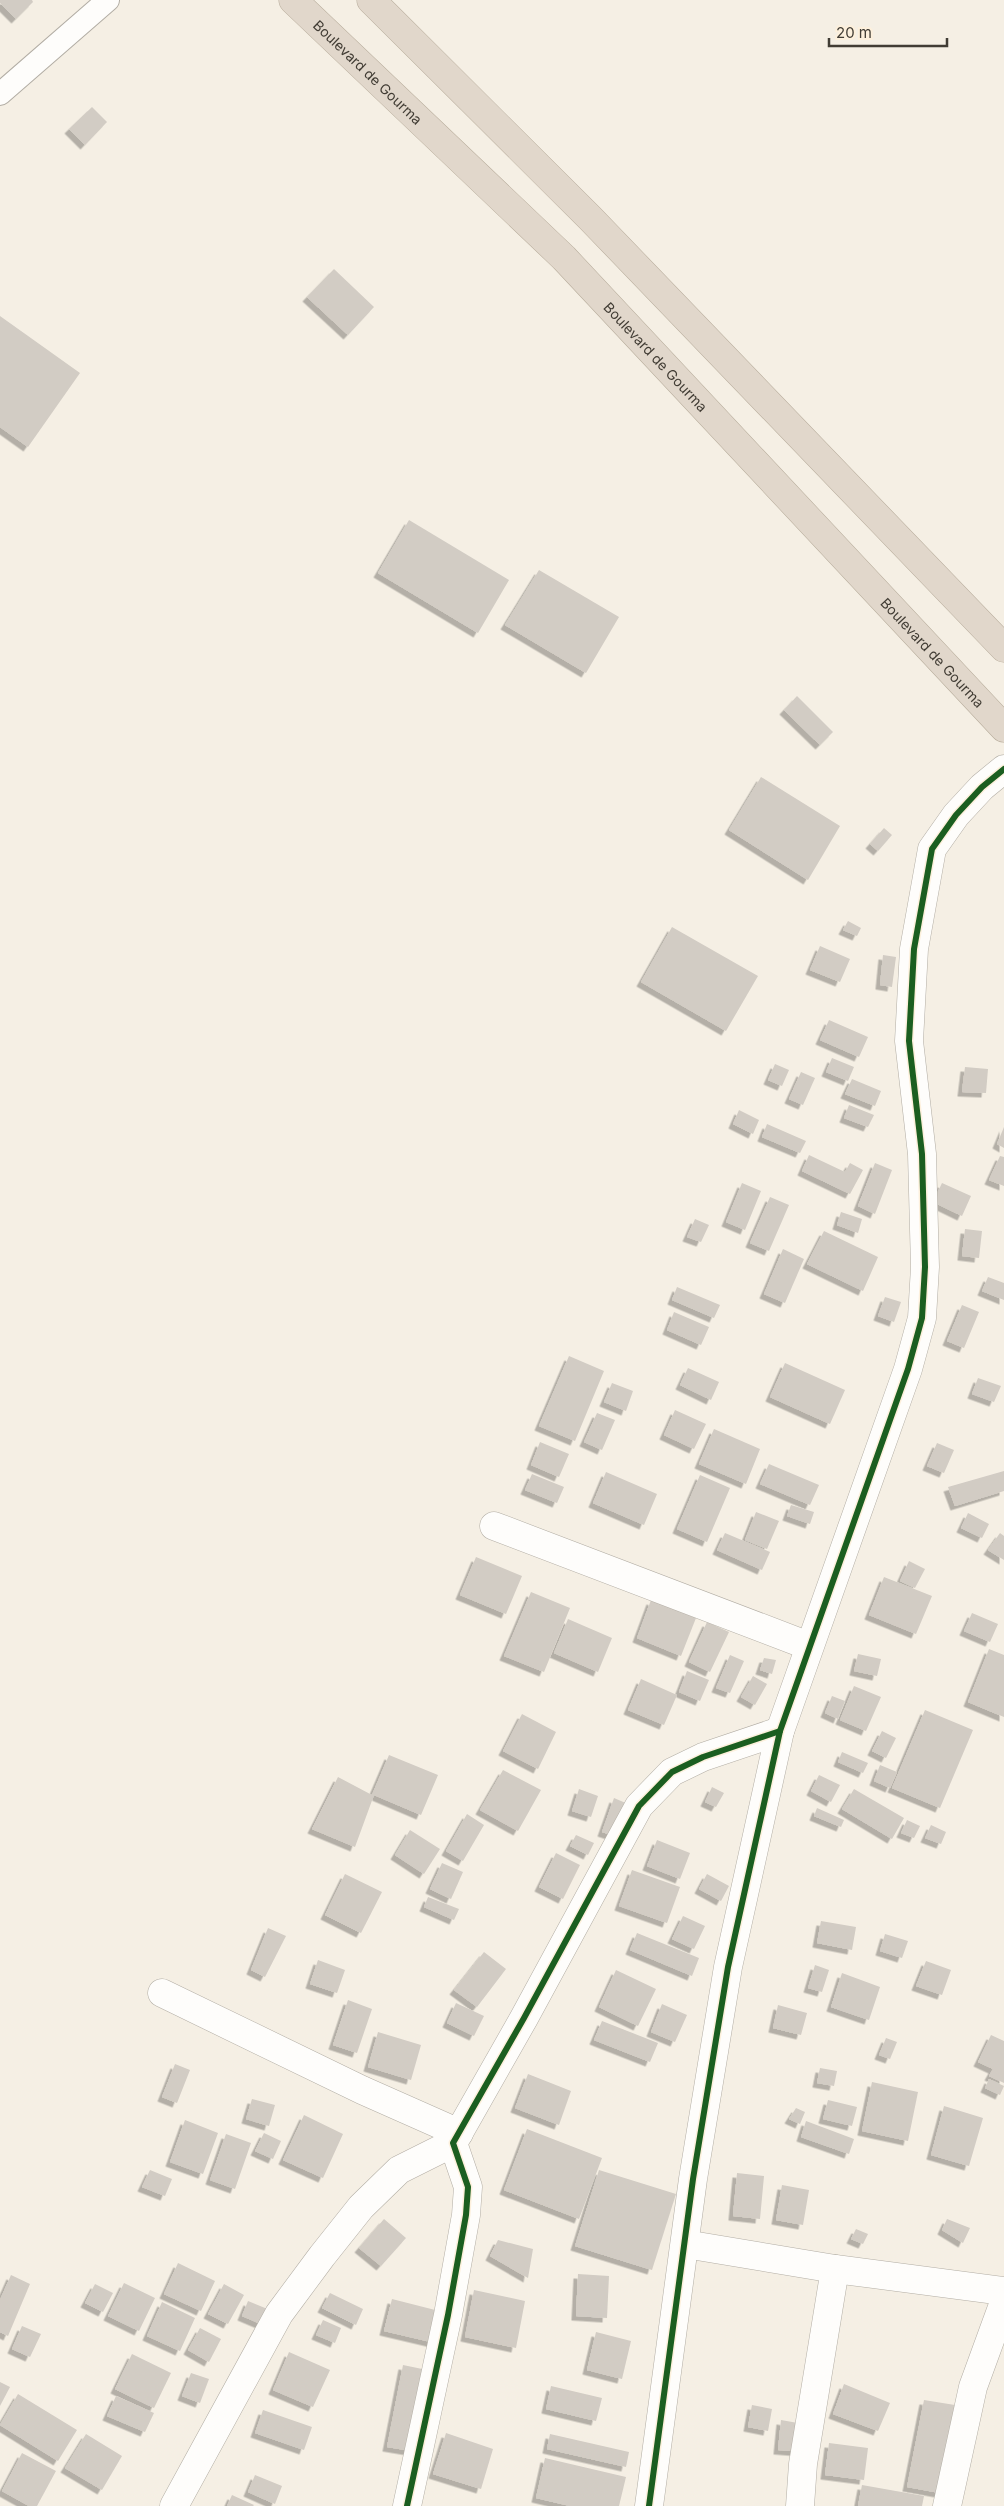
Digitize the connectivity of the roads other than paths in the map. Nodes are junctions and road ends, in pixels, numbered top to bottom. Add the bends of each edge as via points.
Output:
1 (108, 0) edge
2 (293, 0) edge
3 (371, 0) edge
4 (0, 94) edge
5 (1004, 648) edge
6 (1004, 728) edge
7 (1004, 769) edge
8 (494, 1526) dead end
9 (809, 1646) junction
10 (780, 1731) junction
11 (162, 1993) dead end
12 (456, 2138) junction
13 (684, 2244) junction
14 (835, 2269) junction
15 (1004, 2291) edge
16 (1004, 2302) edge
17 (174, 2506) edge
18 (407, 2506) edge
19 (649, 2506) edge
20 (800, 2506) edge
21 (947, 2506) edge

1 - 4 lane
2 - 6 highway, Boulevard de Gourma via 564,258
3 - 5 highway via 597,225
7 - 9 street via 956,815 932,849 914,949 909,1040 922,1154 925,1267 922,1318 908,1368
8 - 9 street
9 - 10 street
10 - 12 street via 703,1757 672,1772 639,1806
10 - 13 street via 728,1967
11 - 12 street
12 - 17 street via 399,2170 361,2208 322,2256 279,2314
12 - 18 street via 468,2187 466,2214
13 - 14 street
13 - 19 street
14 - 15 street
14 - 20 street via 803,2464
16 - 21 street via 974,2387

